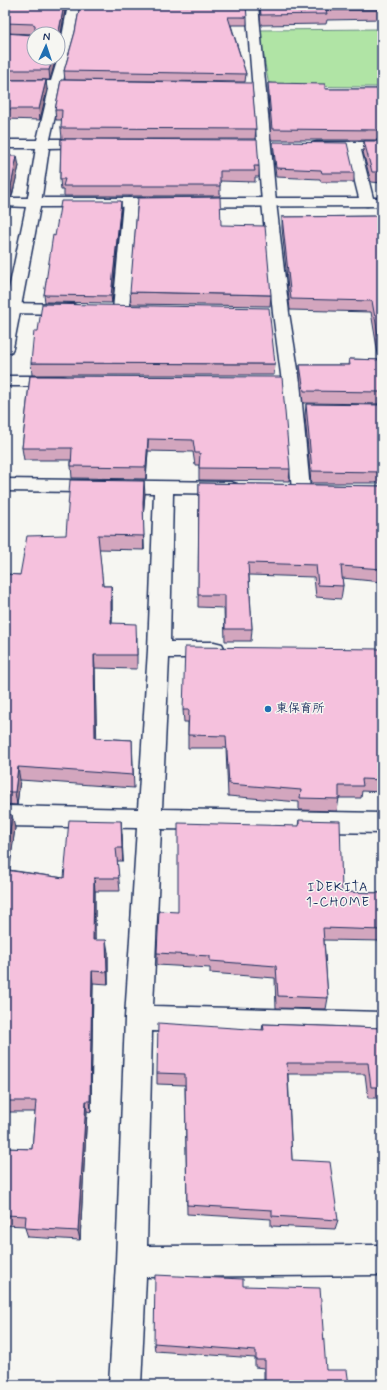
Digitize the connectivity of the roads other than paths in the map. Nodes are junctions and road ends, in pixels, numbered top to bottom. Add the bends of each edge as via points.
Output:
1 (74, 7) edge
2 (88, 8) edge
3 (249, 8) edge
4 (267, 10) edge
5 (66, 31) edge
6 (59, 66) edge
7 (5, 85) edge
8 (56, 85) junction
9 (104, 86) edge
10 (244, 87) edge
11 (259, 87) junction
12 (275, 88) edge
13 (43, 143) junction
14 (5, 144) edge
15 (106, 144) edge
16 (248, 145) edge
17 (264, 145) junction
18 (281, 146) edge
19 (305, 146) edge
20 (353, 146) junction
21 (382, 146) edge
22 (5, 202) edge
23 (130, 202) junction
24 (269, 202) junction
25 (366, 202) junction
26 (382, 202) edge
27 (34, 203) junction
28 (9, 308) edge
29 (106, 310) junction
30 (137, 310) edge
31 (265, 312) edge
32 (281, 313) junction
33 (5, 348) edge
34 (5, 381) edge
35 (76, 381) edge
36 (5, 485) edge
37 (164, 487) junction
38 (248, 489) edge
39 (301, 490) edge
40 (159, 650) junction
41 (231, 651) edge
42 (5, 816) edge
43 (150, 820) junction
44 (382, 823) edge
45 (139, 1018) junction
46 (382, 1025) edge
47 (382, 1260) edge
48 (131, 1262) junction
49 (125, 1385) edge

1 - 2 street
1 - 5 street
3 - 4 street
3 - 11 street
6 - 8 street
7 - 8 street
8 - 9 street
8 - 13 street
10 - 11 street
11 - 12 street
11 - 17 street
13 - 14 street
13 - 15 street
13 - 27 street
16 - 17 street
17 - 18 street
17 - 24 street
19 - 20 street
20 - 21 street
20 - 25 street
22 - 27 street
23 - 24 street
23 - 27 street
23 - 29 street
24 - 25 street
24 - 32 street
25 - 26 street
27 - 28 street
28 - 29 street
28 - 33 street
29 - 30 street
31 - 32 street
32 - 39 street via 283,382 301,409
34 - 35 street
36 - 37 street
37 - 38 street
37 - 40 street
40 - 41 street
40 - 43 street
42 - 43 street
43 - 44 street
43 - 45 street
45 - 46 street
45 - 48 street
47 - 48 street
48 - 49 street

